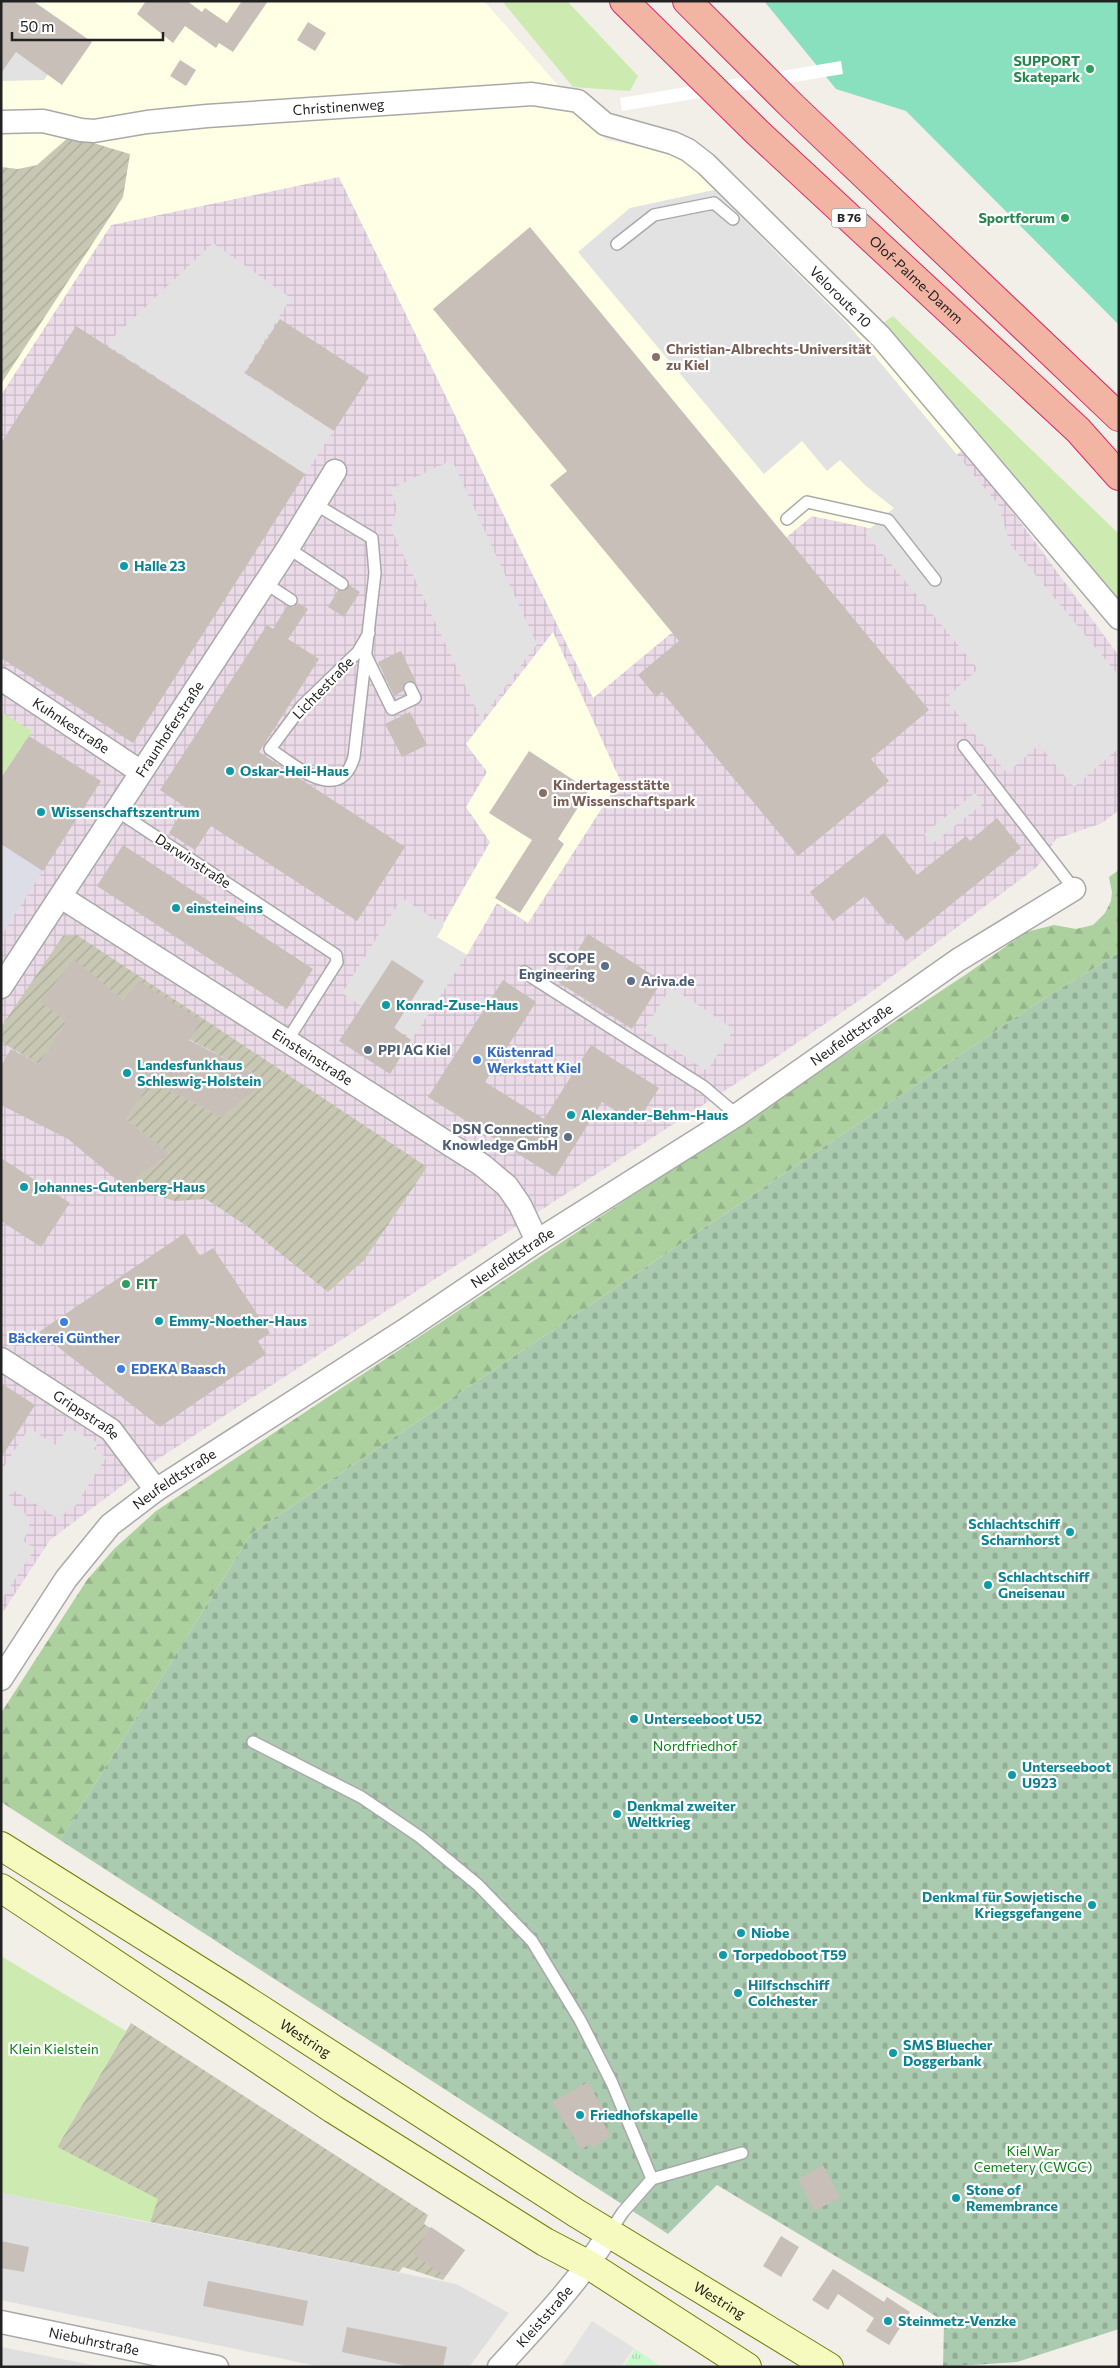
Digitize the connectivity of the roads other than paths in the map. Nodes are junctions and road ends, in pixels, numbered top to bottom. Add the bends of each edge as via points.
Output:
1 (624, 1) edge
2 (687, 1) edge
3 (578, 102) joint
4 (1, 122) edge
5 (733, 219) dead end
6 (617, 244) dead end
7 (1119, 417) edge
8 (1078, 430) junction
9 (1119, 466) edge
10 (335, 471) dead end
11 (1119, 476) edge
12 (316, 504) junction
13 (787, 519) dead end
14 (288, 548) junction
15 (935, 580) dead end
16 (265, 583) junction
17 (342, 584) dead end
18 (291, 600) dead end
19 (1119, 618) edge
20 (369, 632) junction
21 (366, 656) junction
22 (1, 679) edge
23 (400, 705) dead end
24 (964, 746) dead end
25 (141, 772) junction
26 (116, 811) junction
27 (1074, 889) joint
28 (61, 897) junction
29 (524, 972) dead end
30 (1, 987) edge
31 (287, 1041) junction
32 (737, 1115) junction
33 (537, 1241) junction
34 (1, 1359) edge
35 (156, 1490) junction
36 (1, 1678) edge
37 (253, 1742) dead end
38 (1, 1846) edge
39 (1, 1888) edge
40 (742, 2153) dead end
41 (652, 2179) junction
42 (609, 2233) junction
43 (589, 2265) junction
44 (1, 2322) edge
45 (217, 2367) edge
46 (499, 2367) edge
47 (747, 2367) edge
48 (829, 2367) edge

1 - 8 highway, Olof-Palme-Damm / B 76 via 756,132
2 - 7 highway
3 - 4 street, Christinenweg via 544,95 517,94 207,116 100,130 81,130 43,121
3 - 19 street, Veloroute 10 via 605,124 680,146 719,177 881,337
5 - 6 lane via 714,203 654,215
8 - 9 highway
8 - 11 highway, Olof-Palme-Damm / B 76
10 - 12 street, Fraunhoferstraße
12 - 14 street, Fraunhoferstraße
12 - 20 lane, Lichtestraße via 372,538 375,573
13 - 15 lane via 807,502 888,520
14 - 16 street, Fraunhoferstraße
14 - 17 lane
16 - 18 lane
16 - 25 street, Fraunhoferstraße
20 - 21 lane, Lichtestraße
20 - 21 lane, Lichtestraße via 358,652 302,706 270,749 311,777 323,781 342,776 354,757
21 - 23 lane
22 - 25 street, Kuhnkestraße
24 - 27 lane
25 - 26 street, Fraunhoferstraße
26 - 28 street, Fraunhoferstraße
26 - 31 lane, Darwinstraße via 336,955 337,962
27 - 32 street, Neufeldtstraße via 958,960
28 - 30 street, Fraunhoferstraße
28 - 31 street, Einsteinstraße
29 - 32 lane via 704,1087
31 - 33 street, Einsteinstraße via 482,1165 508,1186
32 - 33 street, Neufeldtstraße
33 - 35 street, Neufeldtstraße
34 - 35 street, Grippstraße via 111,1430
35 - 36 street, Neufeldtstraße via 110,1525 66,1579
37 - 41 lane via 361,1797 420,1837 478,1885 532,1941 580,2020 612,2082
38 - 42 main road, Westring
39 - 43 main road via 334,2109 545,2242
40 - 41 lane
41 - 42 lane
42 - 43 street
42 - 48 main road, Westring
43 - 46 street, Kleiststraße
43 - 47 main road
44 - 45 street, Niebuhrstraße

